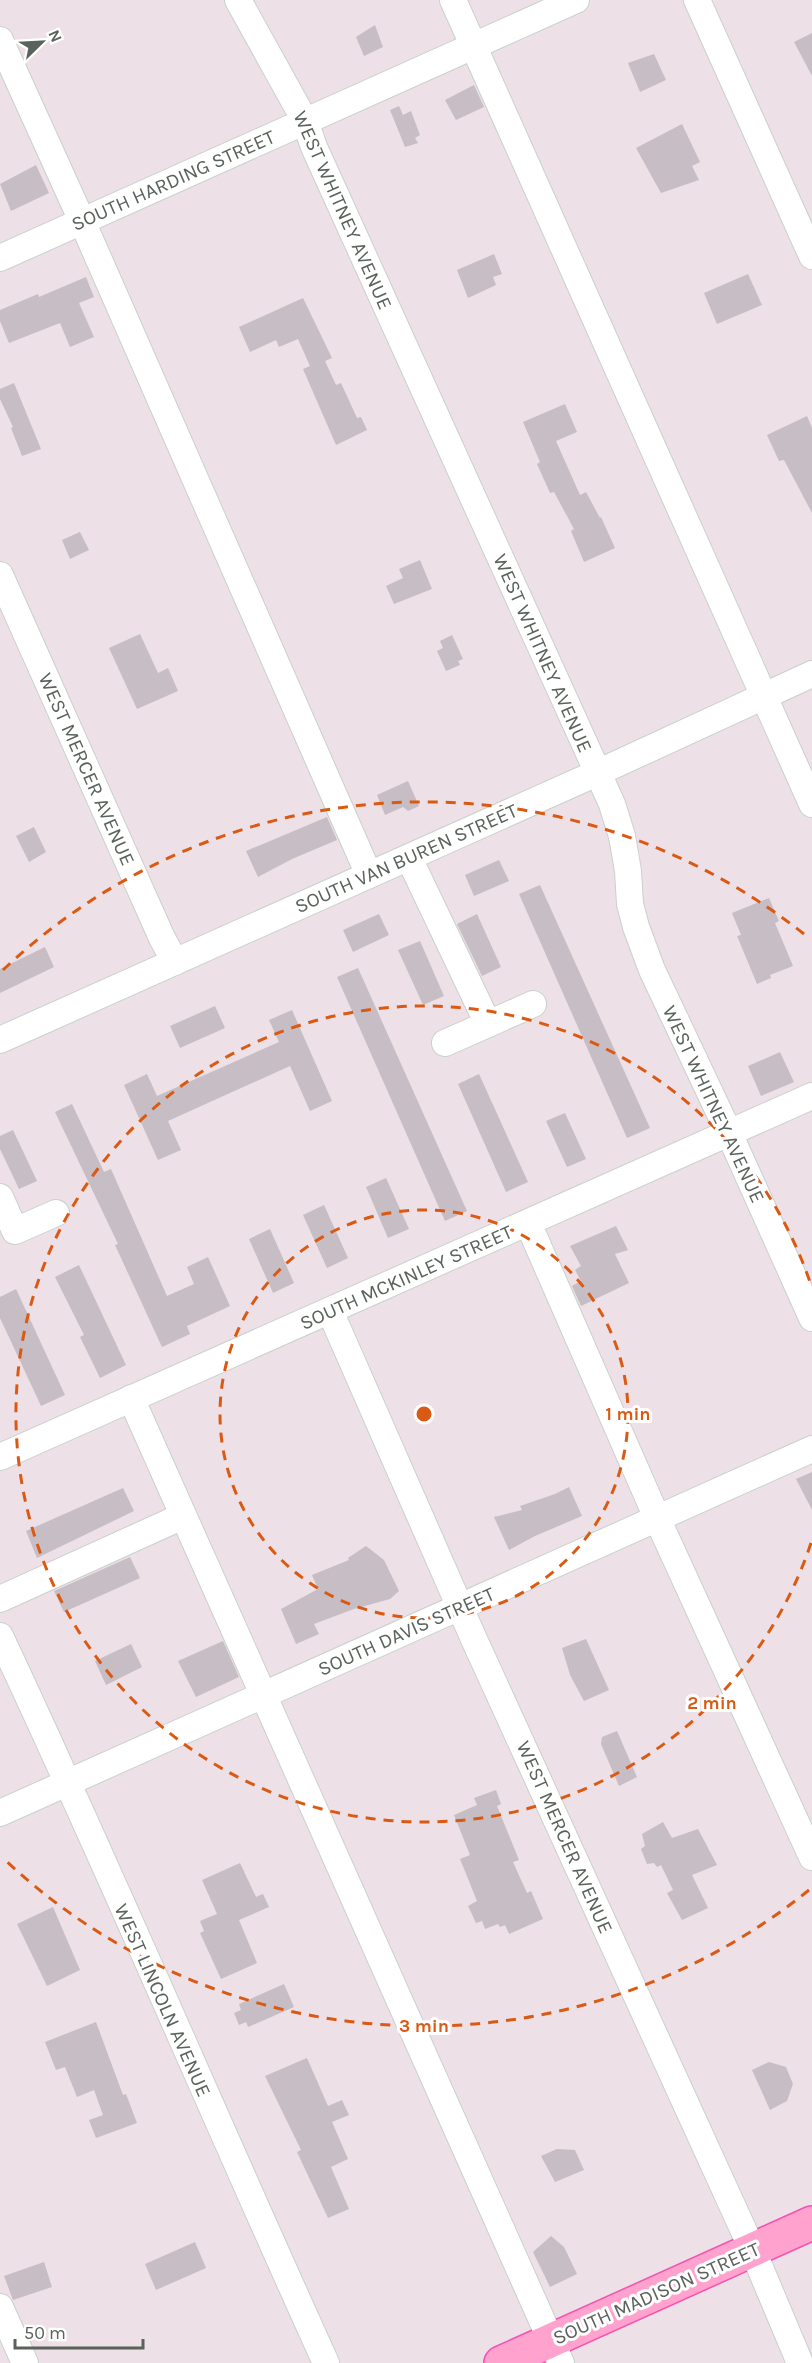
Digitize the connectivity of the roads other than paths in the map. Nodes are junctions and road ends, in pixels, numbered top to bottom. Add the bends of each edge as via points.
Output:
1 (238, 0) edge
2 (453, 0) edge
3 (576, 0) edge
4 (697, 0) edge
5 (0, 40) edge
6 (474, 45) junction
7 (305, 121) junction
8 (82, 221) junction
9 (812, 256) edge
10 (0, 258) edge
11 (0, 575) edge
12 (812, 674) edge
13 (763, 696) junction
14 (597, 773) junction
15 (812, 804) edge
16 (409, 858) junction
17 (369, 875) junction
18 (175, 962) junction
19 (533, 1004) dead end
20 (488, 1024) junction
21 (0, 1040) edge
22 (445, 1043) dead end
23 (812, 1096) edge
24 (729, 1133) junction
25 (0, 1197) edge
26 (56, 1213) dead end
27 (528, 1223) junction
28 (7, 1234) edge
29 (330, 1311) junction
30 (812, 1318) edge
31 (132, 1398) junction
32 (812, 1449) edge
33 (0, 1457) edge
34 (183, 1516) junction
35 (657, 1518) junction
36 (0, 1599) edge
37 (461, 1606) junction
38 (0, 1636) edge
39 (262, 1695) junction
40 (67, 1784) junction
41 (0, 1813) edge
42 (812, 1857) edge
43 (812, 2223) edge
44 (753, 2251) junction
45 (0, 2307) edge
46 (556, 2352) edge
47 (25, 2363) edge
48 (326, 2363) edge
49 (501, 2363) edge
50 (800, 2363) edge

1 - 7 street, WEST WHITNEY AVENUE
2 - 6 street
3 - 6 street, SOUTH HARDING STREET
4 - 9 street
5 - 8 street
6 - 7 street, SOUTH HARDING STREET
6 - 13 street
7 - 8 street, SOUTH HARDING STREET
7 - 14 street, WEST WHITNEY AVENUE
8 - 10 street, SOUTH HARDING STREET
8 - 17 street
11 - 18 street, WEST MERCER AVENUE
12 - 13 street, SOUTH VAN BUREN STREET
13 - 14 street, SOUTH VAN BUREN STREET
13 - 15 street
14 - 16 street, SOUTH VAN BUREN STREET
14 - 24 street, WEST WHITNEY AVENUE via 622,836 630,904 640,938
16 - 17 street, SOUTH VAN BUREN STREET
16 - 20 street
17 - 18 street, SOUTH VAN BUREN STREET
18 - 21 street, SOUTH VAN BUREN STREET
19 - 20 street
20 - 22 street
23 - 24 street, SOUTH MCKINLEY STREET
24 - 27 street, SOUTH MCKINLEY STREET
24 - 30 street, WEST WHITNEY AVENUE
25 - 28 street
26 - 28 street
27 - 29 street, SOUTH MCKINLEY STREET
27 - 35 street
29 - 31 street, SOUTH MCKINLEY STREET
29 - 37 street, WEST MERCER AVENUE
31 - 33 street, SOUTH MCKINLEY STREET
31 - 34 street
32 - 35 street, SOUTH DAVIS STREET
34 - 36 street
34 - 39 street
35 - 37 street, SOUTH DAVIS STREET
35 - 42 street
37 - 39 street, SOUTH DAVIS STREET
37 - 44 street, WEST MERCER AVENUE
38 - 40 street, WEST LINCOLN AVENUE
39 - 40 street, SOUTH DAVIS STREET
39 - 46 street
40 - 41 street, SOUTH DAVIS STREET
40 - 48 street, WEST LINCOLN AVENUE
43 - 44 main road, SOUTH MADISON STREET
44 - 46 main road, SOUTH MADISON STREET
44 - 50 street, WEST MERCER AVENUE
45 - 47 street
46 - 49 main road, SOUTH MADISON STREET

